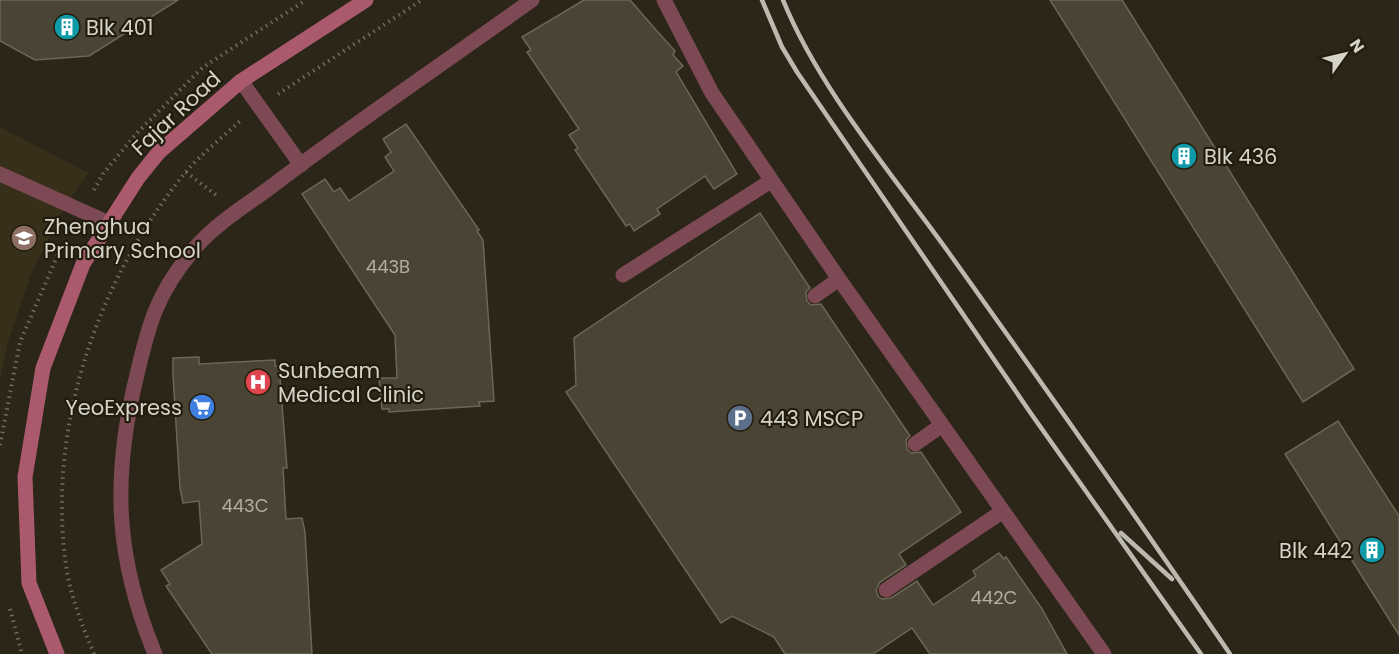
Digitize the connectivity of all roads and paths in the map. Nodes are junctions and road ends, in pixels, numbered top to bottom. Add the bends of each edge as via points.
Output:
1 (366, 0) edge
2 (422, 0) edge
3 (532, 0) edge
4 (664, 0) edge
5 (241, 81) junction
6 (259, 106) junction
7 (301, 165) junction
8 (186, 172) junction
9 (0, 174) edge
10 (771, 182) junction
11 (239, 212) junction
12 (109, 223) junction
13 (623, 275) dead end
14 (839, 279) junction
15 (815, 296) dead end
16 (942, 425) junction
17 (915, 444) dead end
18 (1003, 511) junction
19 (886, 590) dead end
20 (57, 654) edge
21 (94, 654) edge
22 (155, 654) edge
23 (1104, 654) edge

1 - 5 street, Fajar Road
2 - 6 path
3 - 7 lane
4 - 10 lane via 706,84
5 - 6 lane
5 - 12 street, Fajar Road via 159,152
6 - 7 lane
6 - 8 path
7 - 11 lane
8 - 11 path
8 - 21 path via 146,225 106,298 79,379 64,473 63,531 75,606
9 - 12 lane
10 - 13 lane
10 - 14 lane
11 - 22 lane via 197,246 161,295 146,330 125,422 120,458 123,536 132,586
12 - 20 street, Fajar Road via 83,264 43,368 25,477 29,583
14 - 15 lane
14 - 16 lane
16 - 17 lane
16 - 18 lane
18 - 19 lane
18 - 23 lane

